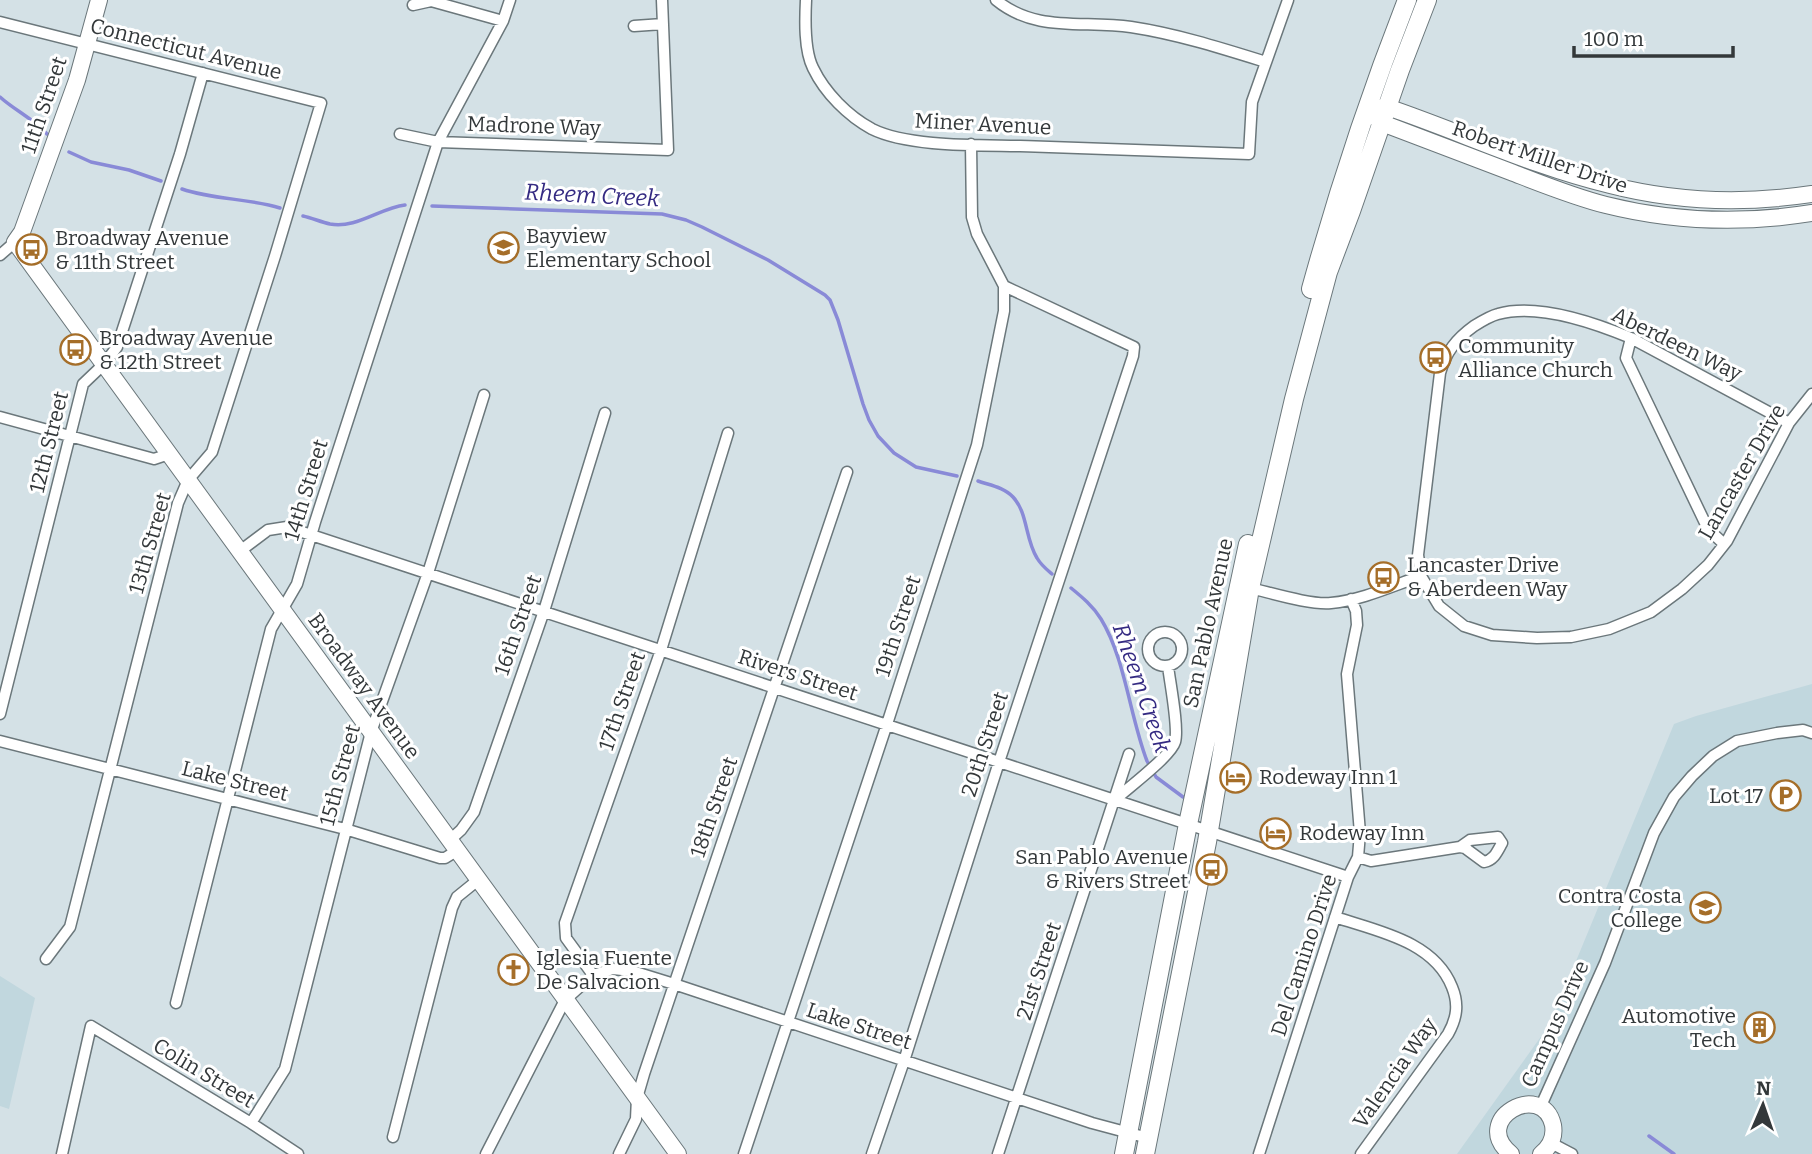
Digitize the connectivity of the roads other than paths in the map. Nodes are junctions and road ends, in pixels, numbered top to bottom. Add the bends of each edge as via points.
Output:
1 (99, 0) edge
2 (510, 0) edge
3 (662, 0) edge
4 (806, 0) edge
5 (996, 0) edge
6 (1288, 0) edge
7 (1407, 0) edge
8 (1427, 0) edge
9 (413, 5) dead end
10 (503, 20) junction
11 (0, 22) edge
12 (663, 24) junction
13 (634, 26) dead end
14 (87, 44) junction
15 (1266, 62) junction
16 (203, 73) junction
17 (321, 103) joint
18 (1367, 109) junction
19 (1385, 115) junction
20 (400, 134) dead end
21 (438, 142) junction
22 (971, 144) junction
23 (1812, 194) edge
24 (1812, 213) edge
25 (15, 242) junction
26 (0, 255) edge
27 (1004, 286) junction
28 (1631, 338) junction
29 (104, 364) junction
30 (1812, 394) edge
31 (484, 395) dead end
32 (606, 413) dead end
33 (0, 417) edge
34 (1789, 423) junction
35 (728, 433) dead end
36 (70, 435) junction
37 (169, 454) junction
38 (847, 472) dead end
39 (188, 480) junction
40 (311, 534) junction
41 (1724, 544) junction
42 (240, 551) junction
43 (428, 573) junction
44 (1421, 576) junction
45 (1250, 588) junction
46 (1352, 599) junction
47 (282, 609) junction
48 (544, 611) junction
49 (661, 650) junction
50 (1168, 666) dead end
51 (775, 687) junction
52 (0, 714) edge
53 (887, 724) junction
54 (371, 732) junction
55 (1812, 733) edge
56 (0, 741) edge
57 (1129, 754) dead end
58 (999, 762) junction
59 (110, 770) junction
60 (229, 799) junction
61 (1115, 800) junction
62 (1188, 824) junction
63 (345, 829) junction
64 (1209, 831) junction
65 (454, 845) junction
66 (1460, 848) dead end
67 (1358, 857) junction
68 (1349, 877) junction
69 (478, 880) junction
70 (1335, 917) junction
71 (46, 959) dead end
72 (593, 975) junction
73 (674, 984) junction
74 (565, 1000) junction
75 (176, 1003) dead end
76 (788, 1023) junction
77 (904, 1061) junction
78 (637, 1098) junction
79 (1017, 1098) junction
80 (1540, 1108) junction
81 (251, 1123) junction
82 (1128, 1133) junction
83 (393, 1137) dead end
84 (1147, 1146) edge
85 (1546, 1148) edge
86 (1501, 1150) edge
87 (62, 1154) edge
88 (298, 1154) edge
89 (486, 1154) edge
90 (619, 1154) edge
91 (678, 1154) edge
92 (744, 1154) edge
93 (872, 1154) edge
94 (998, 1154) edge
95 (1124, 1154) edge
96 (1259, 1154) edge
97 (1361, 1154) edge
98 (1572, 1154) edge

1 - 14 street, 11th Street
2 - 10 street, 14th Street
3 - 12 street
4 - 22 street, Miner Avenue via 813,67 853,117 894,137
5 - 15 street via 1045,23 1128,26 1186,37
6 - 15 street
7 - 18 main road, San Pablo Avenue
8 - 19 main road, San Pablo Avenue
9 - 10 street via 431,1
10 - 21 street, 14th Street
11 - 14 street, Connecticut Avenue
12 - 13 street
12 - 21 street, Madrone Way via 668,150
14 - 16 street, Connecticut Avenue
14 - 25 street, 11th Street via 78,80
15 - 22 street, Miner Avenue via 1252,102 1249,154
16 - 17 street, Connecticut Avenue
16 - 29 street, 12th Street via 117,347
17 - 39 street, 13th Street via 212,452
18 - 19 street
18 - 62 main road, San Pablo Avenue via 1304,311 1239,582
19 - 23 street, Robert Miller Drive via 1563,172 1649,194 1725,201
19 - 24 street, Robert Miller Drive via 1559,191 1606,205 1697,219 1758,220
19 - 45 main road, San Pablo Avenue via 1316,314
20 - 21 street, Madrone Way
21 - 40 street, 14th Street
22 - 27 street via 972,217
25 - 26 street, 11th Street
25 - 29 street, Broadway Avenue
27 - 53 street, 19th Street via 1004,310 976,445
27 - 58 street, 20th Street via 1133,347 1133,356
28 - 34 street, Aberdeen Way
28 - 41 street via 1626,358 1708,528
28 - 44 street, Aberdeen Way via 1524,310 1487,318 1452,346 1437,385 1418,555
29 - 36 street, 12th Street via 83,384
29 - 37 street, Broadway Avenue
30 - 34 street, Lancaster Drive
31 - 43 street, 15th Street
32 - 48 street, 16th Street
33 - 36 street
34 - 41 street, Lancaster Drive
35 - 49 street, 17th Street
36 - 37 street via 154,459
36 - 52 street, 12th Street
37 - 39 street, Broadway Avenue
38 - 51 street, 18th Street
39 - 42 street, Broadway Avenue
39 - 59 street, 13th Street via 178,503
40 - 42 street, Rivers Street via 287,527 268,530
40 - 43 street, Rivers Street
40 - 47 street, 14th Street via 297,584
41 - 44 street, Lancaster Drive via 1708,565 1651,612 1609,629 1571,637 1492,635 1464,626 1439,606
42 - 47 street, Broadway Avenue
43 - 48 street, Rivers Street
43 - 54 street, 15th Street
44 - 46 street
45 - 46 street via 1329,603
45 - 64 main road, San Pablo Avenue
46 - 67 street, Del Camino Drive via 1357,625 1347,674
47 - 54 street, Broadway Avenue
47 - 60 street, 14th Street via 271,629
48 - 49 street, Rivers Street
48 - 65 street, 16th Street via 474,812
49 - 51 street, Rivers Street
49 - 72 street, 17th Street via 565,923 566,938
50 - 61 street, 21st Street via 1175,743
51 - 53 street, Rivers Street
51 - 73 street, 18th Street
53 - 58 street, Rivers Street
53 - 76 street, 19th Street
54 - 63 street, 15th Street
54 - 65 street, Broadway Avenue
55 - 80 street, Campus Drive via 1803,730 1737,741 1713,756 1675,797 1654,832 1605,964
56 - 59 street, Lake Street
57 - 61 street, 21st Street
58 - 61 street, Rivers Street
58 - 77 street, 20th Street
59 - 60 street, Lake Street
59 - 71 street, 13th Street via 70,927
60 - 63 street, Lake Street
60 - 75 street, 14th Street
61 - 62 street, Rivers Street
61 - 79 street, 21st Street
62 - 64 street, Rivers Street
62 - 82 main road, San Pablo Avenue
63 - 65 street, Lake Street via 445,858
63 - 81 street, 15th Street via 285,1069
64 - 68 street, Rivers Street
64 - 84 main road, San Pablo Avenue
65 - 69 street, Broadway Avenue
66 - 67 street via 1371,861
67 - 68 street, Del Camino Drive
68 - 70 street, Del Camino Drive
69 - 74 street, Broadway Avenue
69 - 83 street via 457,897 452,908
70 - 96 street, Del Camino Drive
70 - 97 street, Valencia Way via 1392,935 1430,956 1456,996 1456,1015 1448,1034
72 - 73 street, Lake Street via 613,969 632,971
72 - 74 street
73 - 76 street, Lake Street
73 - 78 street, 18th Street
74 - 78 street, Broadway Avenue
74 - 89 street
76 - 77 street, Lake Street
76 - 92 street, 19th Street
77 - 79 street, Lake Street
77 - 93 street, 20th Street
78 - 90 street, 18th Street via 636,1119
78 - 91 street, Broadway Avenue
79 - 82 street, Lake Street
79 - 94 street, 21st Street
80 - 85 street via 1553,1126
80 - 86 street via 1524,1105 1503,1117
81 - 87 street, Colin Street via 91,1026
81 - 88 street, Colin Street
82 - 84 street, Lake Street
82 - 95 main road, San Pablo Avenue
85 - 98 street

